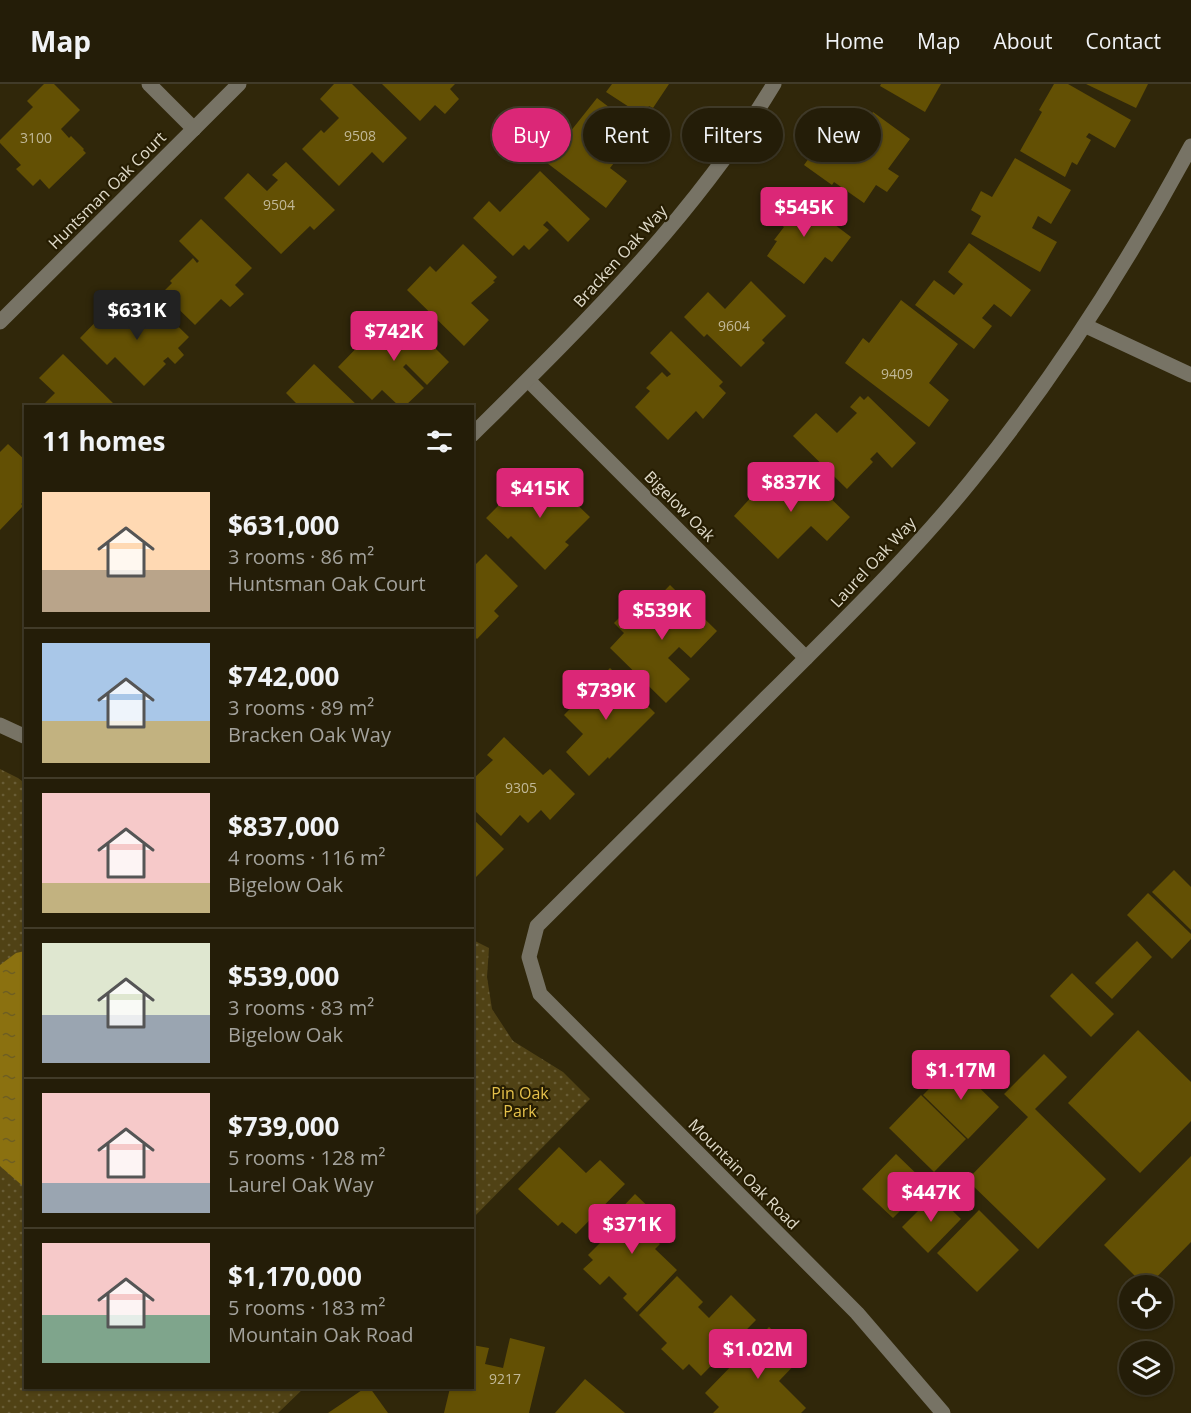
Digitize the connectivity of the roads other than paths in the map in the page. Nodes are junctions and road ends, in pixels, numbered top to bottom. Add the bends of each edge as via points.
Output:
1 (149, 84) edge
2 (239, 84) edge
3 (774, 84) edge
4 (194, 129) junction
5 (1191, 146) edge
6 (0, 322) edge
7 (1086, 326) junction
8 (1191, 375) edge
9 (528, 380) junction
10 (474, 433) edge
11 (806, 658) junction
12 (0, 725) edge
13 (24, 736) edge
14 (529, 957) joint
15 (943, 1413) edge

1 - 4 street
2 - 4 street, Huntsman Oak Court
3 - 9 street, Bracken Oak Way via 680,215 614,293
4 - 6 street, Huntsman Oak Court
5 - 7 street, Laurel Oak Way
7 - 8 street
7 - 11 street, Laurel Oak Way via 970,482 907,555
9 - 10 street, Bracken Oak Way
9 - 11 street, Bigelow Oak
11 - 14 street, Laurel Oak Way via 537,926
12 - 13 street
14 - 15 street, Mountain Oak Road via 540,994 857,1313

